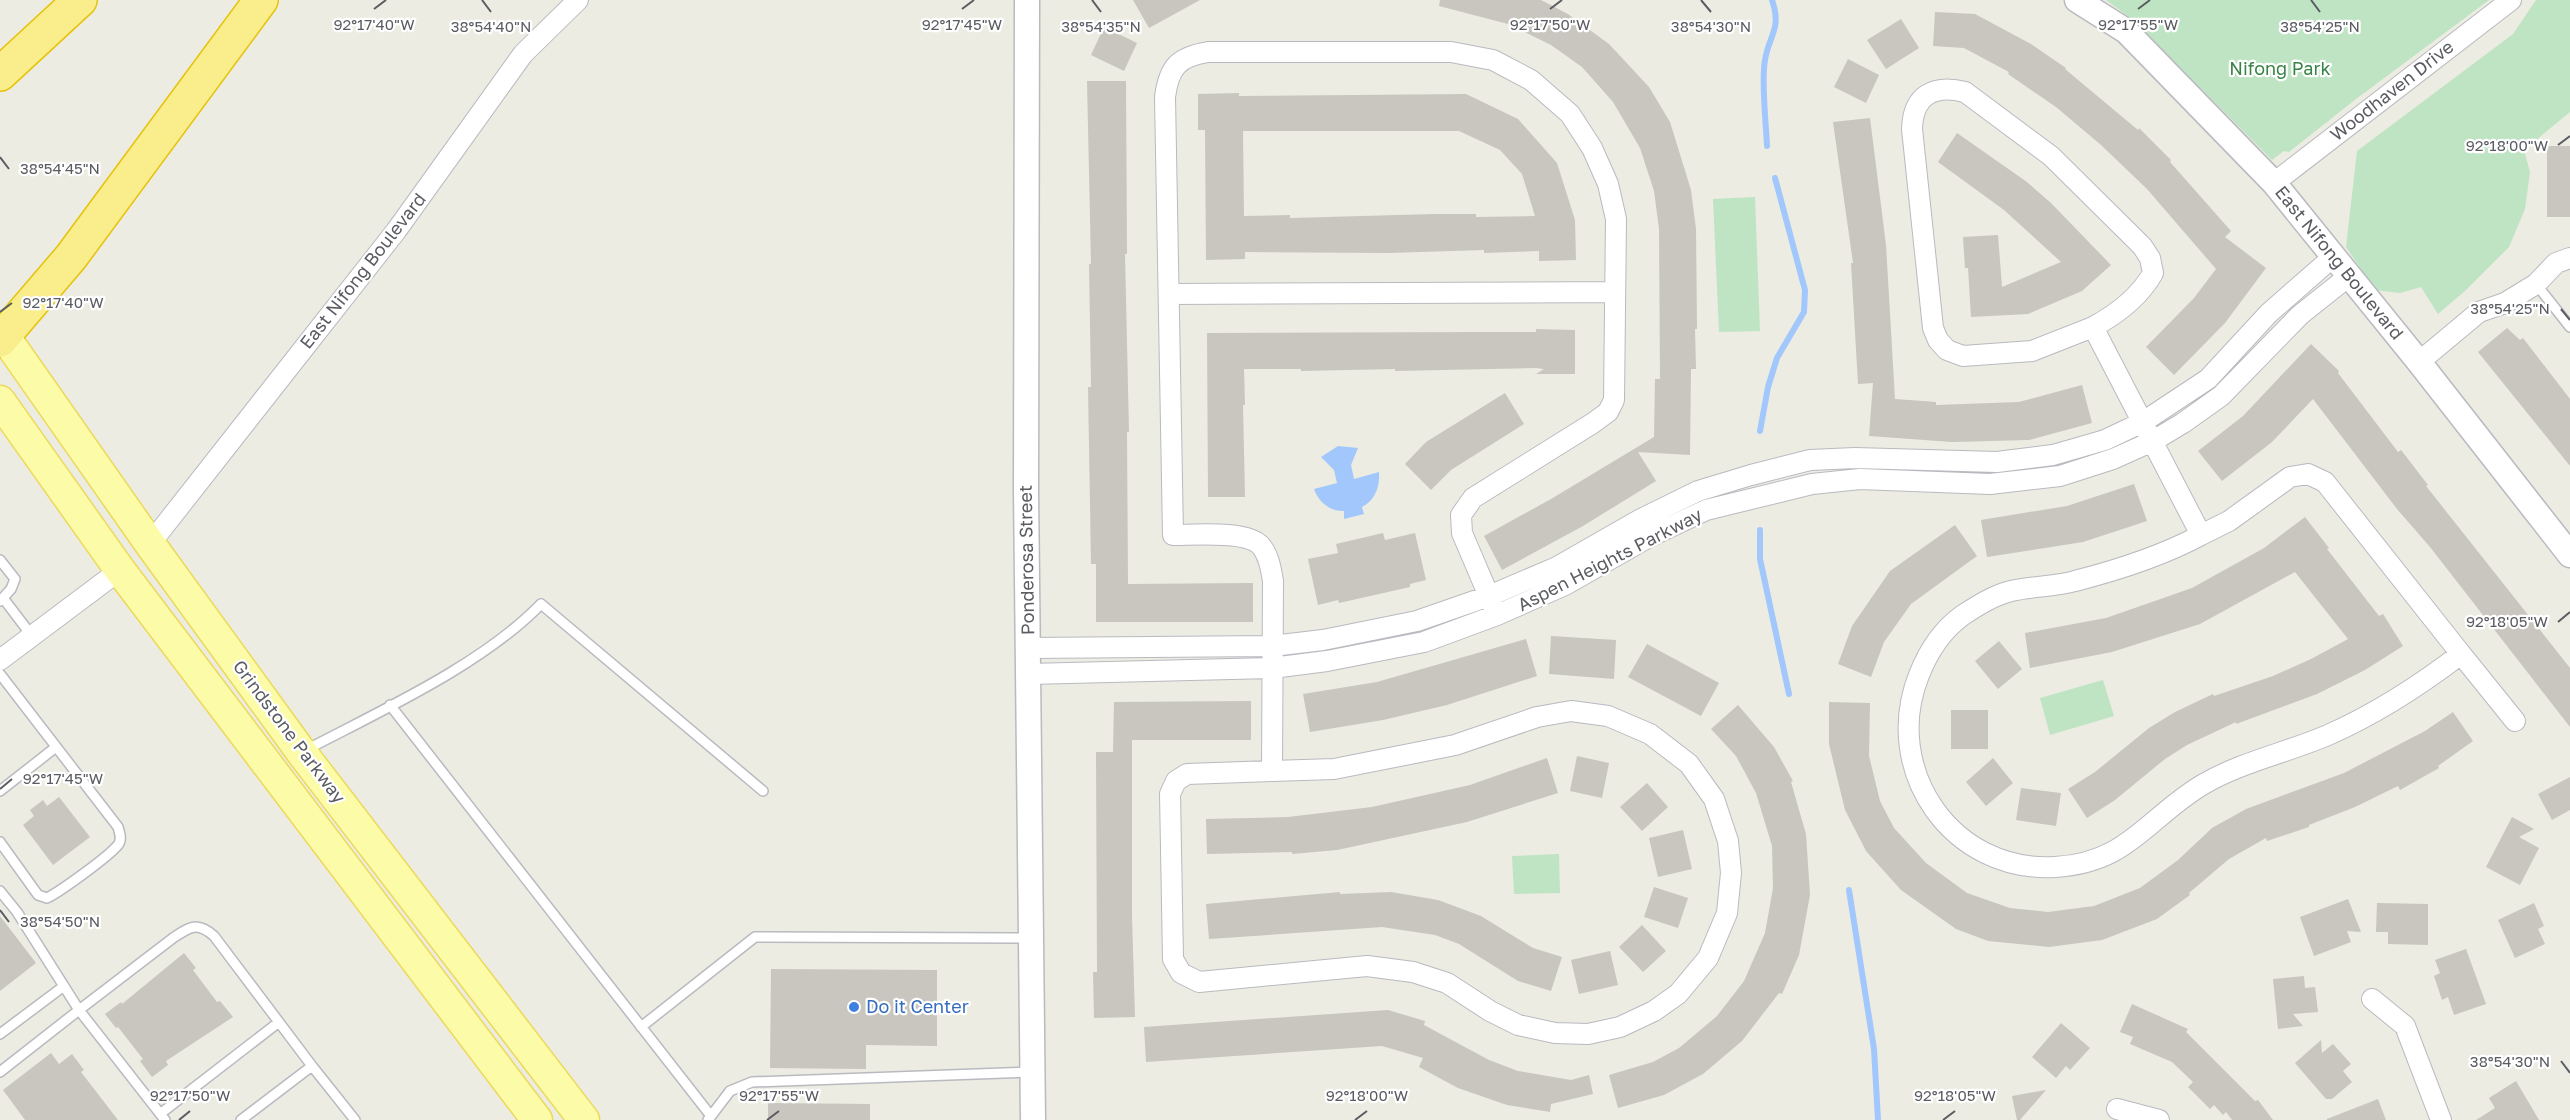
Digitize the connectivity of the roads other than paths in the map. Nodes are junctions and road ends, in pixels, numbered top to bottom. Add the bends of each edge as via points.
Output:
1 (80, 0) edge
2 (261, 0) edge
3 (578, 0) edge
4 (1027, 0) edge
5 (2077, 0) edge
6 (2511, 0) edge
7 (0, 74) edge
8 (2274, 183) junction
9 (2333, 257) junction
10 (2570, 258) edge
11 (2349, 276) junction
12 (2536, 284) junction
13 (1614, 292) junction
14 (1170, 294) junction
15 (2093, 327) junction
16 (2570, 327) edge
17 (2255, 330) junction
18 (2, 335) edge
19 (2271, 345) junction
20 (2419, 362) junction
21 (0, 401) edge
22 (2143, 422) junction
23 (2152, 441) junction
24 (37, 451) junction
25 (2201, 535) junction
26 (150, 544) junction
27 (2570, 555) edge
28 (0, 560) edge
29 (120, 570) junction
30 (1489, 597) junction
31 (2, 600) edge
32 (1497, 615) junction
33 (32, 637) junction
34 (1272, 646) junction
35 (1028, 648) junction
36 (2462, 654) junction
37 (0, 660) edge
38 (1272, 668) junction
39 (0, 674) edge
40 (1028, 674) junction
41 (246, 675) junction
42 (390, 705) junction
43 (2515, 721) dead end
44 (56, 747) junction
45 (302, 753) junction
46 (1272, 771) junction
47 (0, 791) edge
48 (764, 791) dead end
49 (0, 843) edge
50 (0, 891) edge
51 (1031, 938) junction
52 (64, 986) junction
53 (2372, 999) dead end
54 (79, 1010) junction
55 (279, 1022) junction
56 (641, 1027) junction
57 (0, 1034) edge
58 (312, 1066) junction
59 (0, 1072) edge
60 (1032, 1072) junction
61 (2117, 1109) dead end
62 (162, 1117) edge
63 (709, 1118) edge
64 (241, 1120) edge
65 (355, 1120) edge
66 (537, 1120) edge
67 (584, 1120) edge
68 (1033, 1120) edge
69 (2159, 1120) edge
70 (2441, 1120) edge

1 - 7 highway
2 - 18 highway via 71,258
3 - 26 street, East Nifong Boulevard via 524,54 396,231
4 - 35 street, Ponderosa Street
5 - 8 street, East Nifong Boulevard via 2126,31
6 - 8 street, Woodhaven Drive
8 - 9 street, East Nifong Boulevard
9 - 11 street, East Nifong Boulevard
9 - 17 street, Aspen Heights Parkway
10 - 12 street via 2556,263
11 - 19 street, Aspen Heights Parkway via 2300,315
11 - 20 street, East Nifong Boulevard
12 - 16 lane
12 - 20 street via 2505,303 2479,312
13 - 14 street
13 - 14 street via 1616,219 1608,184 1592,148 1570,114 1531,80 1493,60 1451,52 1208,52 1189,55 1176,64 1168,79
13 - 30 street via 1616,384 1608,412 1473,498 1461,515 1462,533
14 - 34 street via 1173,535 1244,537 1260,544 1270,563 1273,581
15 - 15 street via 2144,290 2153,273 2142,246 2051,156 1965,92 1949,87 1934,90 1912,114 1912,129 1933,328 1938,340 1947,350 1963,356 2032,351
15 - 22 street
17 - 19 street
17 - 22 street, Aspen Heights Parkway via 2208,379
18 - 26 main road, Grindstone Parkway
19 - 23 street, Aspen Heights Parkway via 2221,396
20 - 27 street, East Nifong Boulevard
21 - 24 main road, Grindstone Parkway
22 - 23 street
22 - 30 street, Aspen Heights Parkway via 2105,440 2053,455 1997,462 1810,460 1751,474 1698,490 1557,567
23 - 25 street
23 - 32 street, Aspen Heights Parkway via 2060,476 1990,484 1860,479 1812,484 1706,510 1565,585
24 - 26 main road via 76,474 129,540
24 - 29 main road, Grindstone Parkway
25 - 36 street via 2229,521 2290,477 2308,474 2325,482
25 - 36 street via 2171,551 2073,582 2009,591 1960,617 1939,638 1914,687 1908,719 1911,762 1927,799 1947,826 1972,847 2008,863 2052,867 2090,863 2125,847 2202,785 2327,735 2389,704
26 - 41 main road, Grindstone Parkway
28 - 31 lane via 15,579
29 - 33 street
29 - 41 main road via 132,561 140,562 214,656
29 - 66 main road, Grindstone Parkway
30 - 32 street
30 - 34 street, Aspen Heights Parkway via 1417,621
31 - 33 lane
32 - 38 street, Aspen Heights Parkway via 1424,642
33 - 37 street
34 - 35 street, Aspen Heights Parkway
34 - 38 street
35 - 40 street, Ponderosa Street
36 - 43 street
38 - 40 street, Aspen Heights Parkway
38 - 46 street
39 - 44 lane
40 - 51 street, Ponderosa Street
41 - 45 main road, Grindstone Parkway
42 - 45 lane
42 - 48 lane via 449,673 520,626 542,604
42 - 56 lane
44 - 47 lane
44 - 49 lane via 118,827 121,839 47,898 38,895
45 - 67 main road, Grindstone Parkway
46 - 46 street via 1187,774 1176,782 1170,794 1173,959 1181,972 1199,982 1367,966 1413,972 1447,983 1518,1025 1556,1033 1588,1034 1620,1027 1678,994 1708,958 1727,913 1731,873 1728,841 1714,799 1689,764 1650,734 1608,716 1571,711 1537,717 1455,745 1334,769
50 - 52 lane
51 - 56 lane via 755,937
51 - 60 street, Ponderosa Street
52 - 54 lane
52 - 57 lane
53 - 70 street via 2405,1026
54 - 55 lane via 173,938 196,927 206,928 214,936
54 - 59 lane
54 - 62 lane
55 - 58 lane
55 - 62 lane
56 - 63 lane
58 - 64 lane
58 - 65 lane
60 - 63 lane via 752,1082 730,1091
60 - 68 street, Ponderosa Street
61 - 69 street

